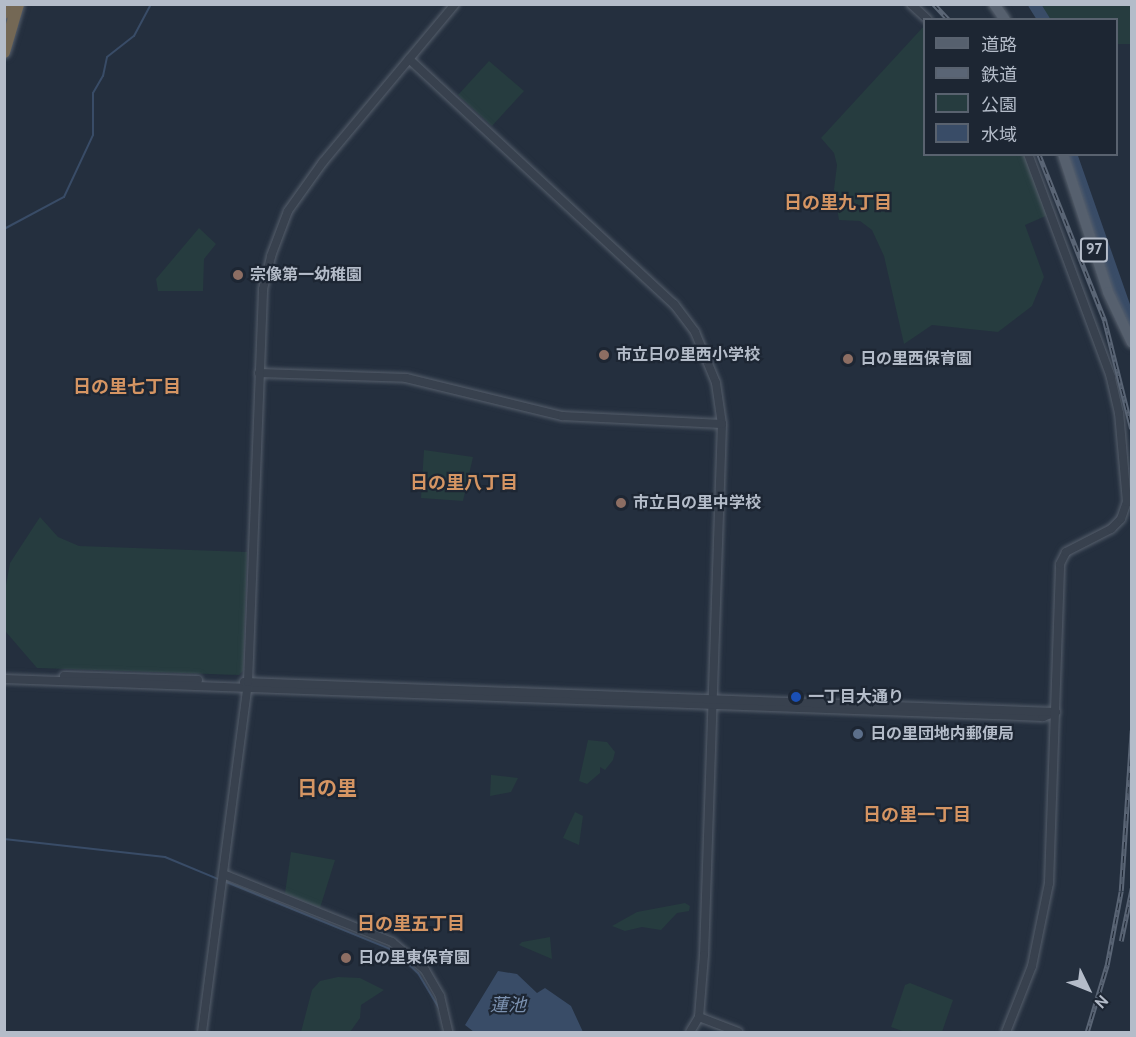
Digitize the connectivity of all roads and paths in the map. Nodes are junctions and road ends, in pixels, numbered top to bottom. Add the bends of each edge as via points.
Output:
1 (7, 4) edge
2 (18, 4) edge
3 (455, 4) edge
4 (911, 4) edge
5 (994, 4) edge
6 (4, 13) edge
7 (926, 18) edge
8 (1004, 18) edge
9 (4, 52) edge
10 (409, 58) junction
11 (1029, 156) edge
12 (1064, 156) edge
13 (1131, 343) edge
14 (259, 373) junction
15 (722, 424) junction
16 (4, 674) edge
17 (4, 679) edge
18 (248, 685) junction
19 (712, 702) junction
20 (1056, 712) junction
21 (223, 874) junction
22 (699, 1017) junction
23 (202, 1032) edge
24 (448, 1032) edge
25 (690, 1032) edge
26 (738, 1032) edge
27 (1006, 1032) edge

1 - 6 highway
2 - 9 highway
3 - 10 street
4 - 7 street
5 - 8 main road
10 - 14 street via 288,211 263,289
10 - 15 street via 674,304 695,332 711,367
11 - 20 street via 1112,377 1127,488 1121,519 1112,529 1062,556
12 - 13 main road, 97 via 1108,292
14 - 15 street via 406,378 562,417
14 - 18 street
15 - 19 street
16 - 18 street
17 - 18 street
18 - 19 street
18 - 21 street
19 - 20 street via 1043,717
19 - 22 street
20 - 27 street via 1046,906 1032,966
21 - 23 street
21 - 24 street via 370,932 411,955 440,996
22 - 25 street
22 - 26 street

